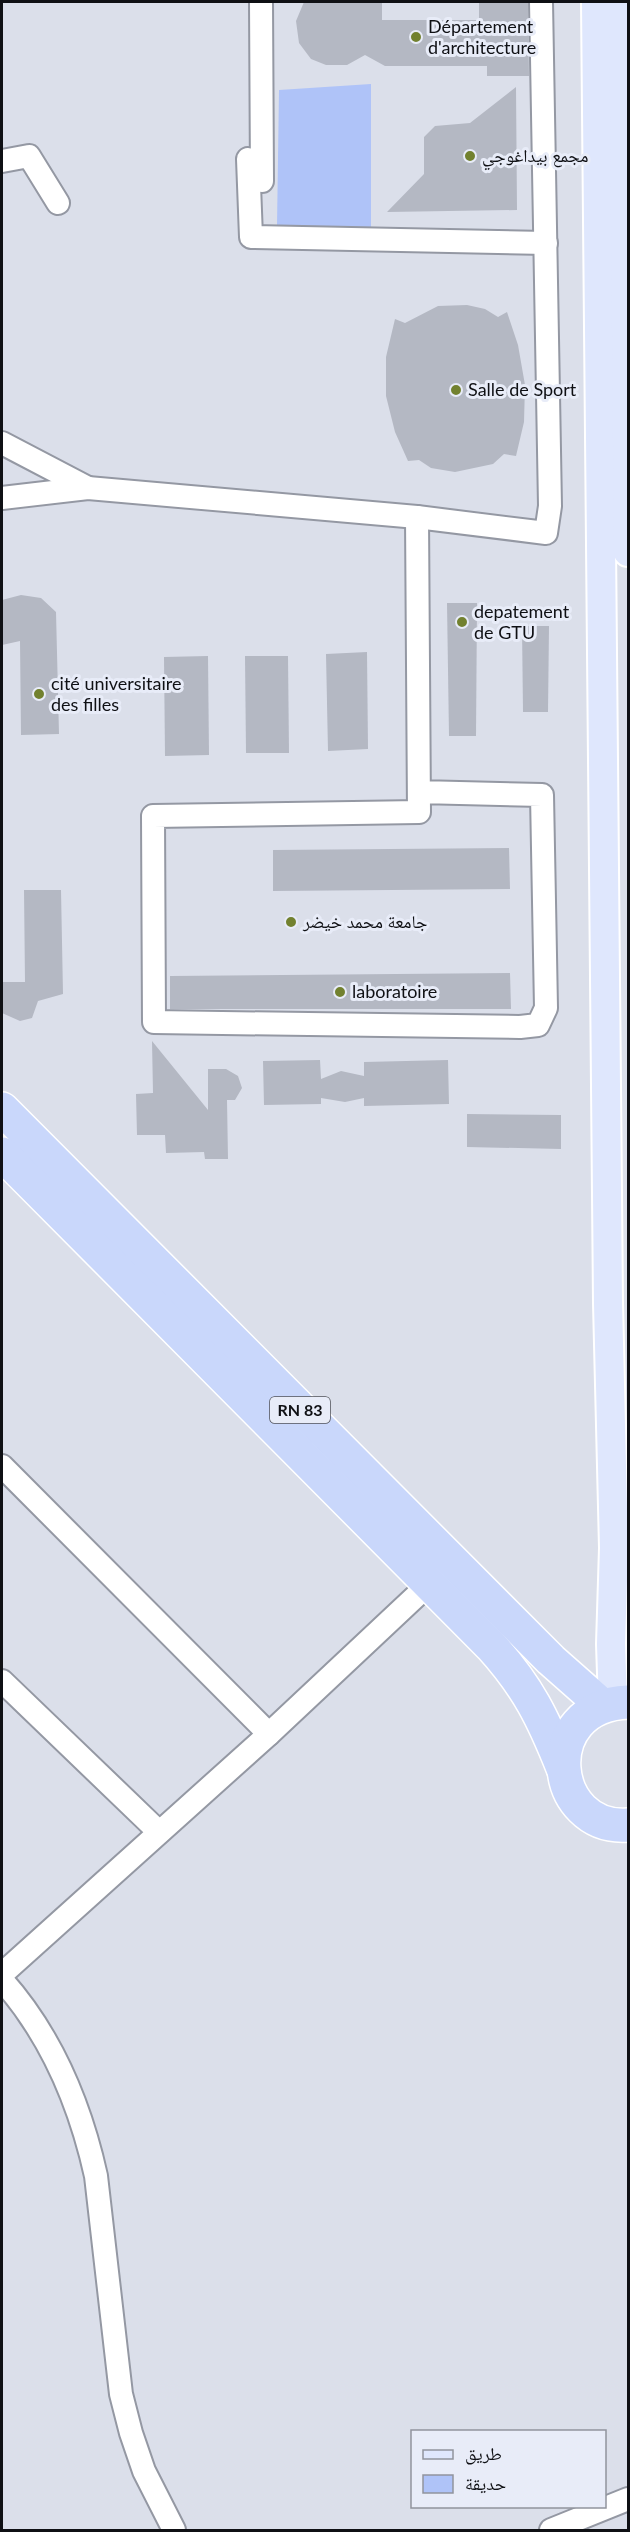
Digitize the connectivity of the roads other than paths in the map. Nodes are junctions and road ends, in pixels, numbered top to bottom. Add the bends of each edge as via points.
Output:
1 (261, 2) edge
2 (542, 2) edge
3 (596, 2) edge
4 (623, 2) edge
5 (248, 159) dead end
6 (2, 161) edge
7 (617, 200) edge
8 (58, 203) dead end
9 (256, 237) junction
10 (546, 243) junction
11 (2, 443) edge
12 (88, 488) junction
13 (2, 498) edge
14 (417, 517) junction
15 (628, 552) edge
16 (418, 792) junction
17 (2, 1109) edge
18 (2, 1154) edge
19 (2, 1466) edge
20 (430, 1583) junction
21 (2, 1681) edge
22 (614, 1703) edge
23 (269, 1734) junction
24 (563, 1768) junction
25 (628, 1825) edge
26 (159, 1833) junction
27 (2, 1974) edge
28 (2, 1980) edge
29 (628, 2499) edge
30 (606, 2508) edge
31 (606, 2508) edge
32 (174, 2530) edge
33 (551, 2530) edge

1 - 9 street
2 - 10 street
3 - 7 main road
4 - 7 main road
5 - 9 street
6 - 8 street via 29,156
7 - 15 main road
7 - 22 main road via 607,1279
9 - 10 street
10 - 14 street via 550,506 546,533
11 - 12 street
12 - 13 street
12 - 14 street
14 - 16 street
16 - 16 street via 418,812 153,816 154,1022 538,1025 546,1008 543,795
17 - 22 highway, RN 83 via 551,1660
18 - 20 highway, RN 83
19 - 23 street
20 - 23 street
20 - 24 highway, RN 83 via 522,1684
21 - 26 street
22 - 24 highway via 588,1713 573,1731 564,1752
23 - 26 street
24 - 25 highway via 566,1783 583,1809 610,1823
26 - 27 street
28 - 32 street via 26,2008 52,2053 72,2094 89,2145 121,2394 144,2471
29 - 30 street
31 - 33 street

